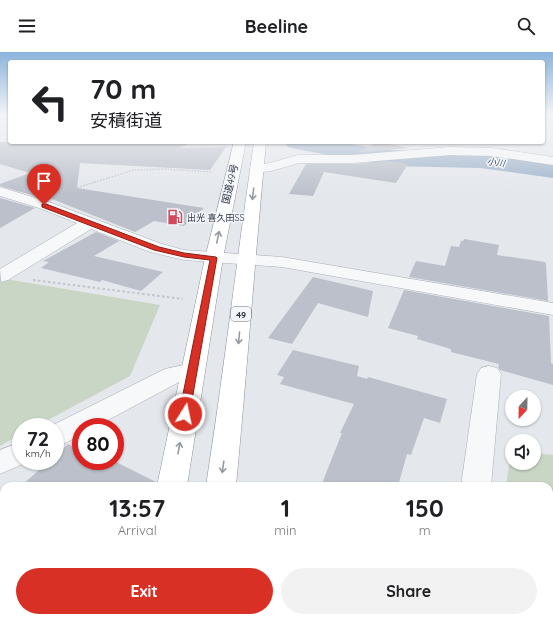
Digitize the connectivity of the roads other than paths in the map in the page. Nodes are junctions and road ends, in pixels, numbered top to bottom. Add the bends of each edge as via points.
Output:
1 (240, 144) edge
2 (260, 144) edge
3 (461, 146) edge
4 (553, 161) edge
5 (256, 169) junction
6 (0, 190) edge
7 (89, 222) junction
8 (214, 258) junction
9 (246, 258) junction
10 (1, 276) edge
11 (553, 309) edge
12 (193, 371) junction
13 (489, 374) dead end
14 (64, 431) edge
15 (12, 457) edge
16 (0, 463) edge
17 (173, 482) edge
18 (222, 482) edge
19 (476, 482) edge

8 -> 1 highway, 国道49号
2 - 5 highway, 49
3 - 4 street
3 - 5 street via 375,157 298,159
5 -> 9 highway, 49
6 - 7 street
7 - 8 street via 156,248 184,255
7 - 10 street
8 - 9 street
8 - 12 highway, 国道49号
9 - 11 street
9 -> 18 highway, 49
12 - 14 street via 174,375
17 -> 12 highway, 国道49号
13 - 19 street
15 - 16 street

